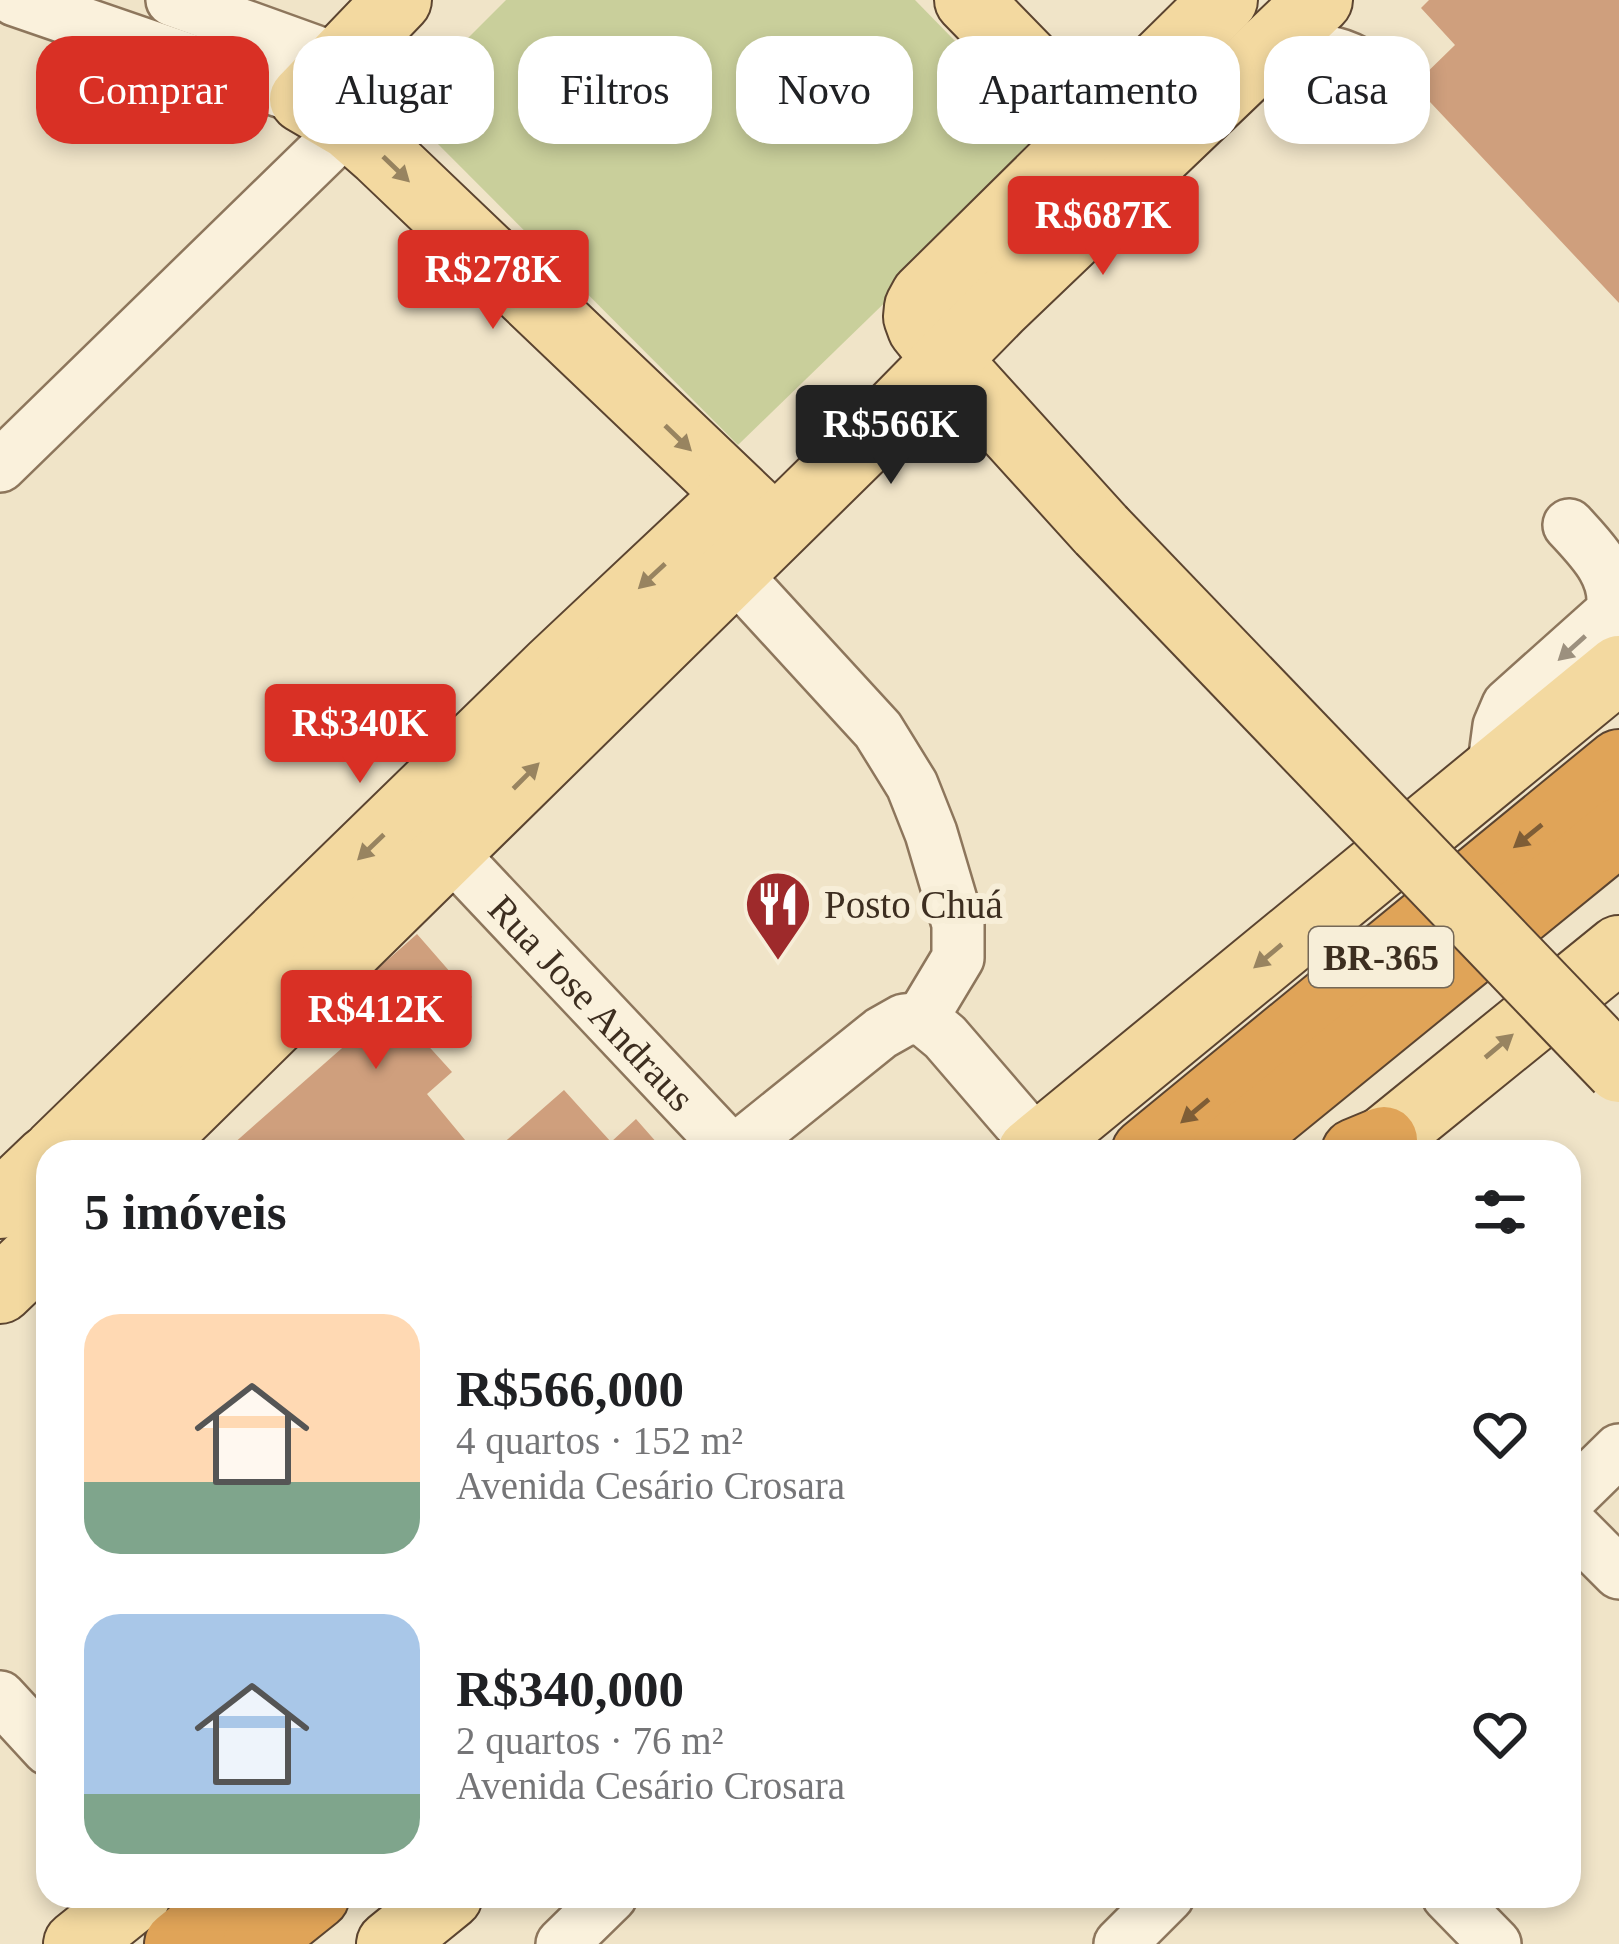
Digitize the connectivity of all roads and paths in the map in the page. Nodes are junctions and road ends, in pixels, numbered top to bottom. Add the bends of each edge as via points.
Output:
1 (15, 0) edge
2 (172, 0) edge
3 (398, 0) edge
4 (968, 0) edge
5 (1224, 0) edge
6 (1318, 0) edge
7 (378, 36) edge
8 (1003, 36) edge
9 (1187, 36) edge
10 (293, 61) edge
11 (1264, 62) edge
12 (1245, 71) junction
13 (293, 74) edge
14 (297, 144) edge
15 (398, 144) edge
16 (1076, 144) edge
17 (1108, 144) edge
18 (1138, 174) junction
19 (946, 359) junction
20 (0, 466) edge
21 (1590, 526) edge
22 (748, 532) junction
23 (1619, 669) edge
24 (1619, 763) edge
25 (1493, 771) junction
26 (1619, 831) edge
27 (450, 852) junction
28 (1619, 950) edge
29 (922, 1018) junction
30 (1619, 1069) edge
31 (68, 1140) edge
32 (154, 1140) edge
33 (722, 1140) edge
34 (748, 1140) edge
35 (1028, 1140) edge
36 (1046, 1140) edge
37 (1160, 1140) edge
38 (1240, 1140) edge
39 (1379, 1140) edge
40 (36, 1190) edge
41 (17, 1240) edge
42 (1619, 1450) edge
43 (1581, 1487) edge
44 (1581, 1535) edge
45 (1619, 1573) edge
46 (0, 1697) edge
47 (36, 1736) edge
48 (122, 1908) edge
49 (222, 1908) edge
50 (301, 1908) edge
51 (434, 1908) edge
52 (599, 1908) edge
53 (1156, 1908) edge
54 (1460, 1908) edge
55 (77, 1944) edge
56 (178, 1944) edge
57 (256, 1944) edge
58 (390, 1944) edge
59 (562, 1944) edge
60 (1120, 1944) edge
61 (1495, 1944) edge

1 - 13 street
2 - 10 street
3 - 7 main road
4 - 8 main road
5 - 9 main road
6 - 12 main road
11 - 12 street
12 - 18 main road
14 - 20 street
15 -> 22 main road
16 - 19 main road via 924,296 917,316
17 - 18 main road
18 - 19 main road
19 - 22 main road
19 - 30 main road, bridge
21 -> 25 street via 1618,597 1612,612 1508,705
27 -> 22 main road
22 - 29 street via 912,785 931,833 958,924 958,958
22 -> 31 main road via 553,668
23 - 25 main road
24 -> 37 highway, BR-365
25 -> 36 main road
26 - 38 highway, BR-365
27 - 32 main road
27 - 33 street, Rua Jose Andraus
39 -> 28 main road
29 - 34 street via 880,1033
29 - 35 street
40 - 41 main road
42 - 43 street
44 - 45 street
46 - 47 street
48 - 55 main road
49 - 56 highway
50 - 57 highway
51 - 58 main road
52 - 59 street
53 - 60 street
54 - 61 street

